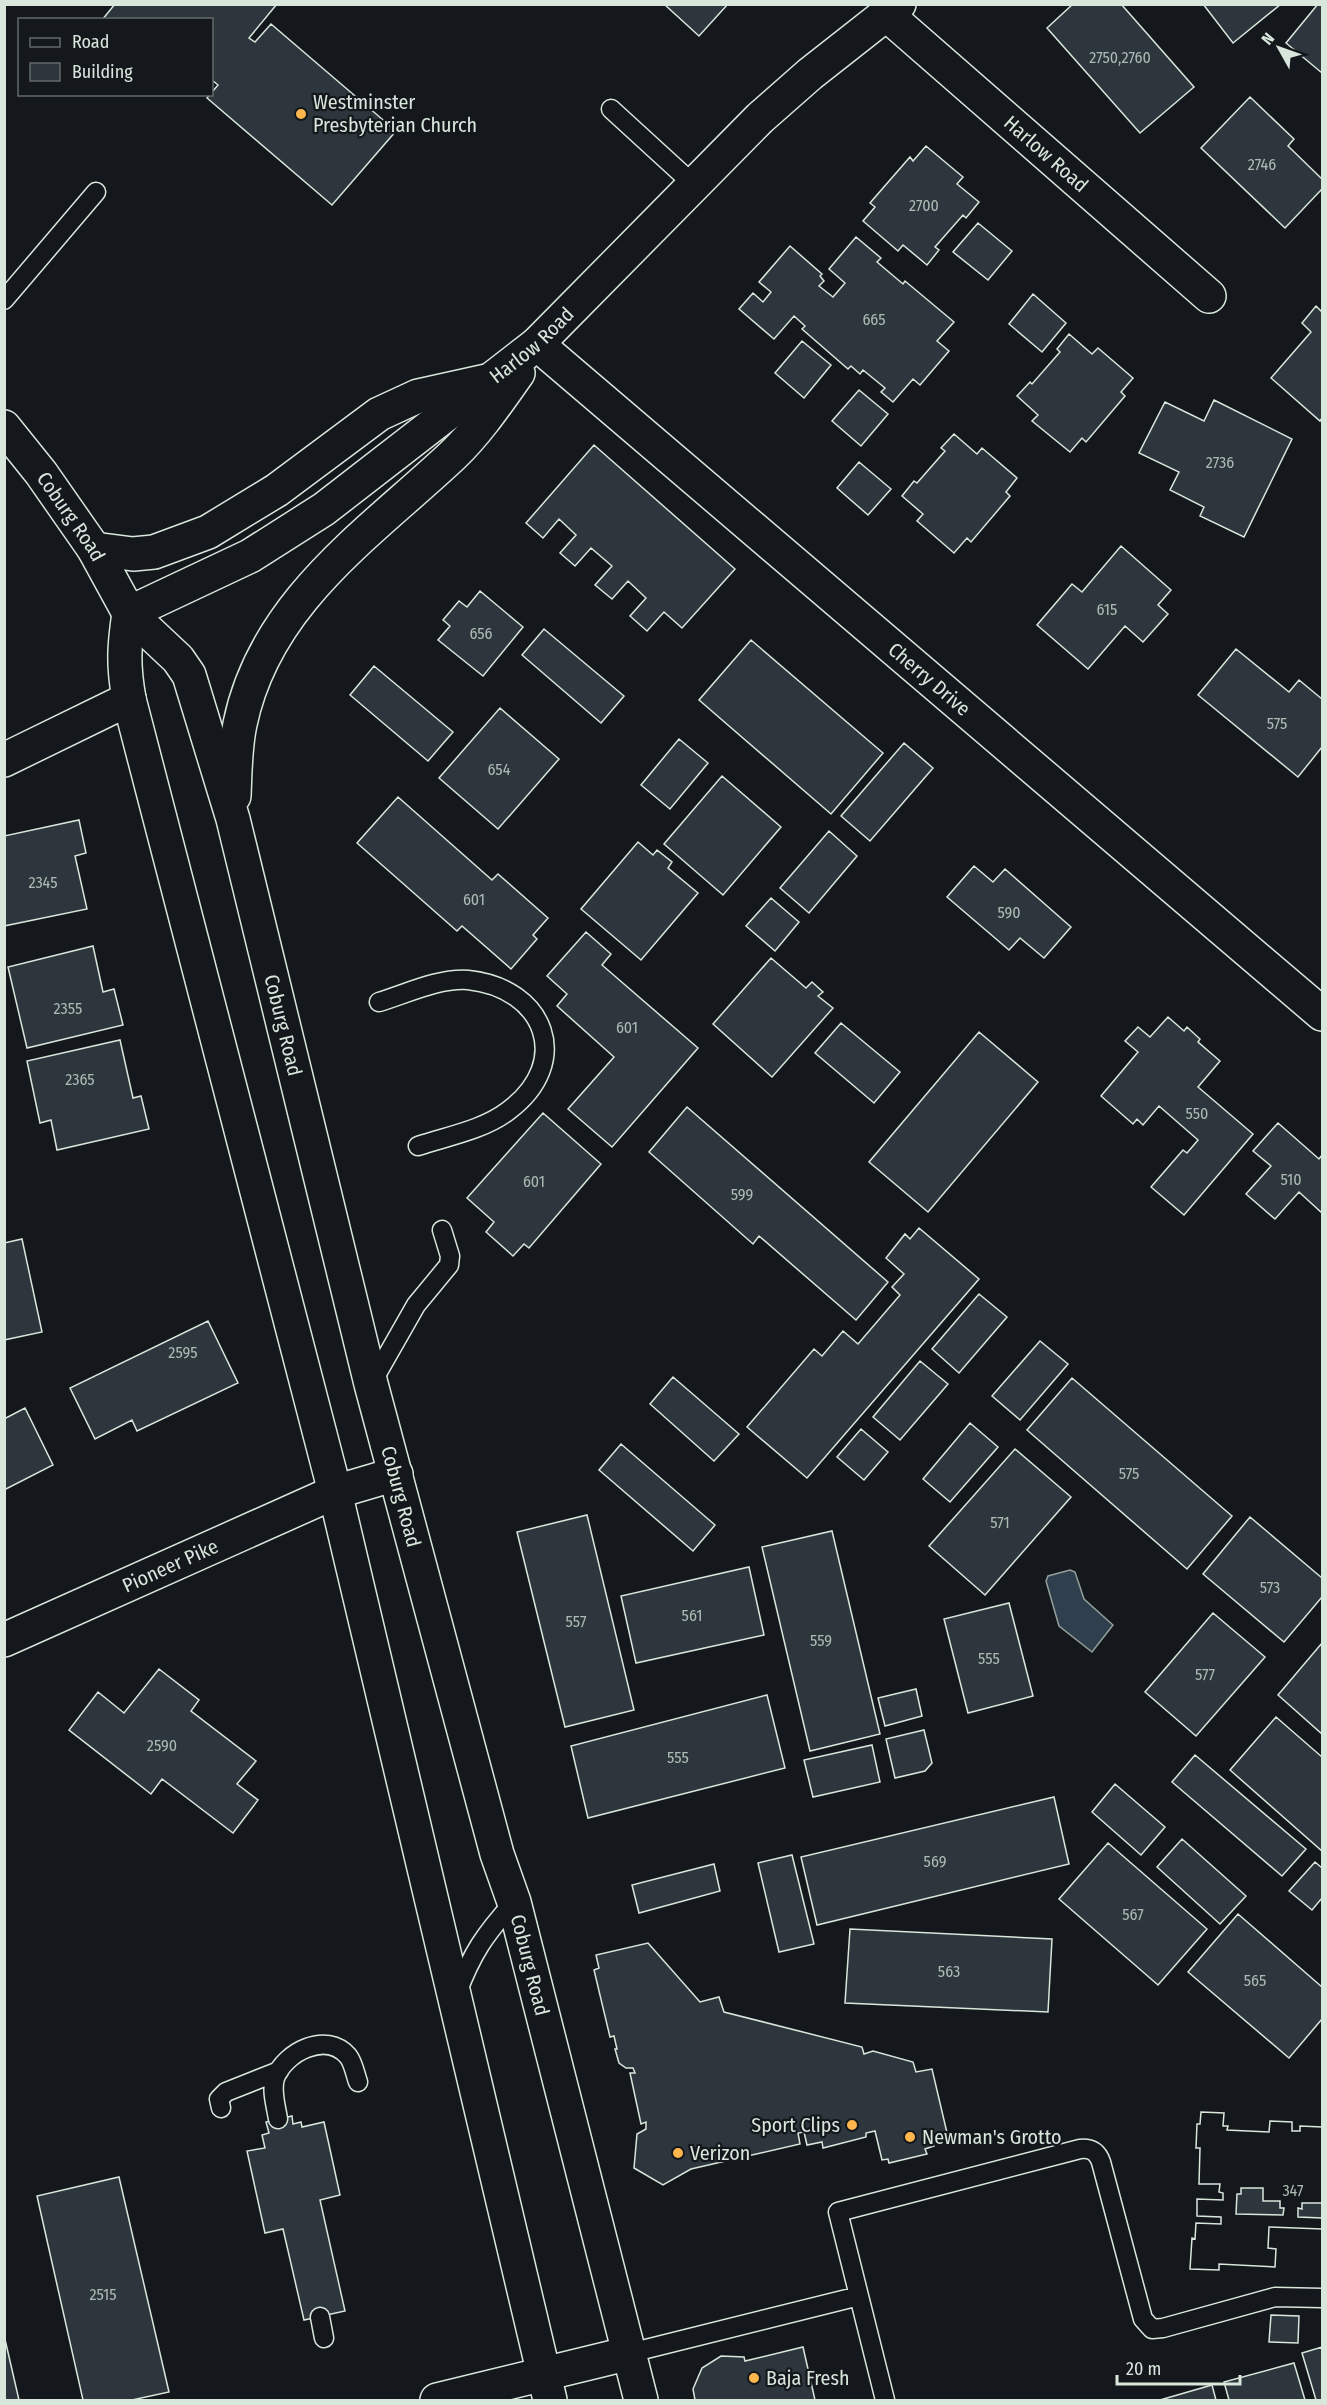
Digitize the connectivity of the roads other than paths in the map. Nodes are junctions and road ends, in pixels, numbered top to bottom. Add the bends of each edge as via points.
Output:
1 (892, 9) edge
2 (611, 109) dead end
3 (693, 184) junction
4 (96, 192) dead end
5 (1209, 296) dead end
6 (4, 300) edge
7 (537, 344) junction
8 (492, 380) junction
9 (4, 427) edge
10 (94, 549) junction
11 (129, 613) junction
12 (129, 699) junction
13 (4, 760) edge
14 (232, 819) junction
15 (378, 1002) dead end
16 (1323, 1014) edge
17 (418, 1146) dead end
18 (442, 1230) dead end
19 (371, 1384) junction
20 (396, 1474) junction
21 (335, 1492) junction
22 (4, 1641) edge
23 (514, 1902) junction
24 (455, 1999) junction
25 (279, 2071) junction
26 (358, 2082) dead end
27 (221, 2108) dead end
28 (278, 2119) dead end
29 (859, 2296) junction
30 (1323, 2298) edge
31 (320, 2317) dead end
32 (324, 2338) dead end
33 (630, 2353) junction
34 (546, 2387) edge
35 (437, 2400) edge
36 (641, 2400) edge
37 (885, 2400) edge

1 - 3 main road, Harlow Road via 810,74
1 - 5 main road, Harlow Road
2 - 3 lane
3 - 7 main road, Harlow Road
4 - 6 lane
7 - 8 main road, Harlow Road
7 - 14 main road via 469,438 328,568 277,630 256,673 240,722
7 - 16 main road, Cherry Drive
8 - 10 main road via 397,404 242,513 174,546 133,554
8 - 11 main road, Harlow Road via 324,510 221,572
9 - 10 main road, Coburg Road
10 - 11 main road, Coburg Road
11 - 12 main road via 123,666
11 - 14 main road, Coburg Road via 178,659 189,675
12 - 13 main road
12 - 21 main road
14 - 19 main road, Coburg Road
15 - 17 lane via 453,980 480,982 522,1002 533,1012 545,1037 538,1075 517,1104 488,1123
18 - 19 lane via 450,1256 448,1265 416,1305
19 - 20 main road, Coburg Road
20 - 21 main road, Pioneer Pike
20 - 23 main road, Coburg Road via 497,1854
21 - 22 main road, Pioneer Pike
21 - 24 main road
23 - 24 lane via 478,1946
23 - 33 main road, Coburg Road
24 - 34 main road
25 - 26 lane via 302,2049 326,2045 347,2055
25 - 27 lane via 226,2092 219,2099
25 - 28 lane via 273,2086
29 - 30 lane via 838,2212 1086,2149 1096,2152 1101,2162 1143,2319 1152,2329 1275,2297
29 - 33 lane
29 - 37 lane
31 - 32 lane
33 - 34 main road
33 - 36 main road, Coburg Road
34 - 35 main road

